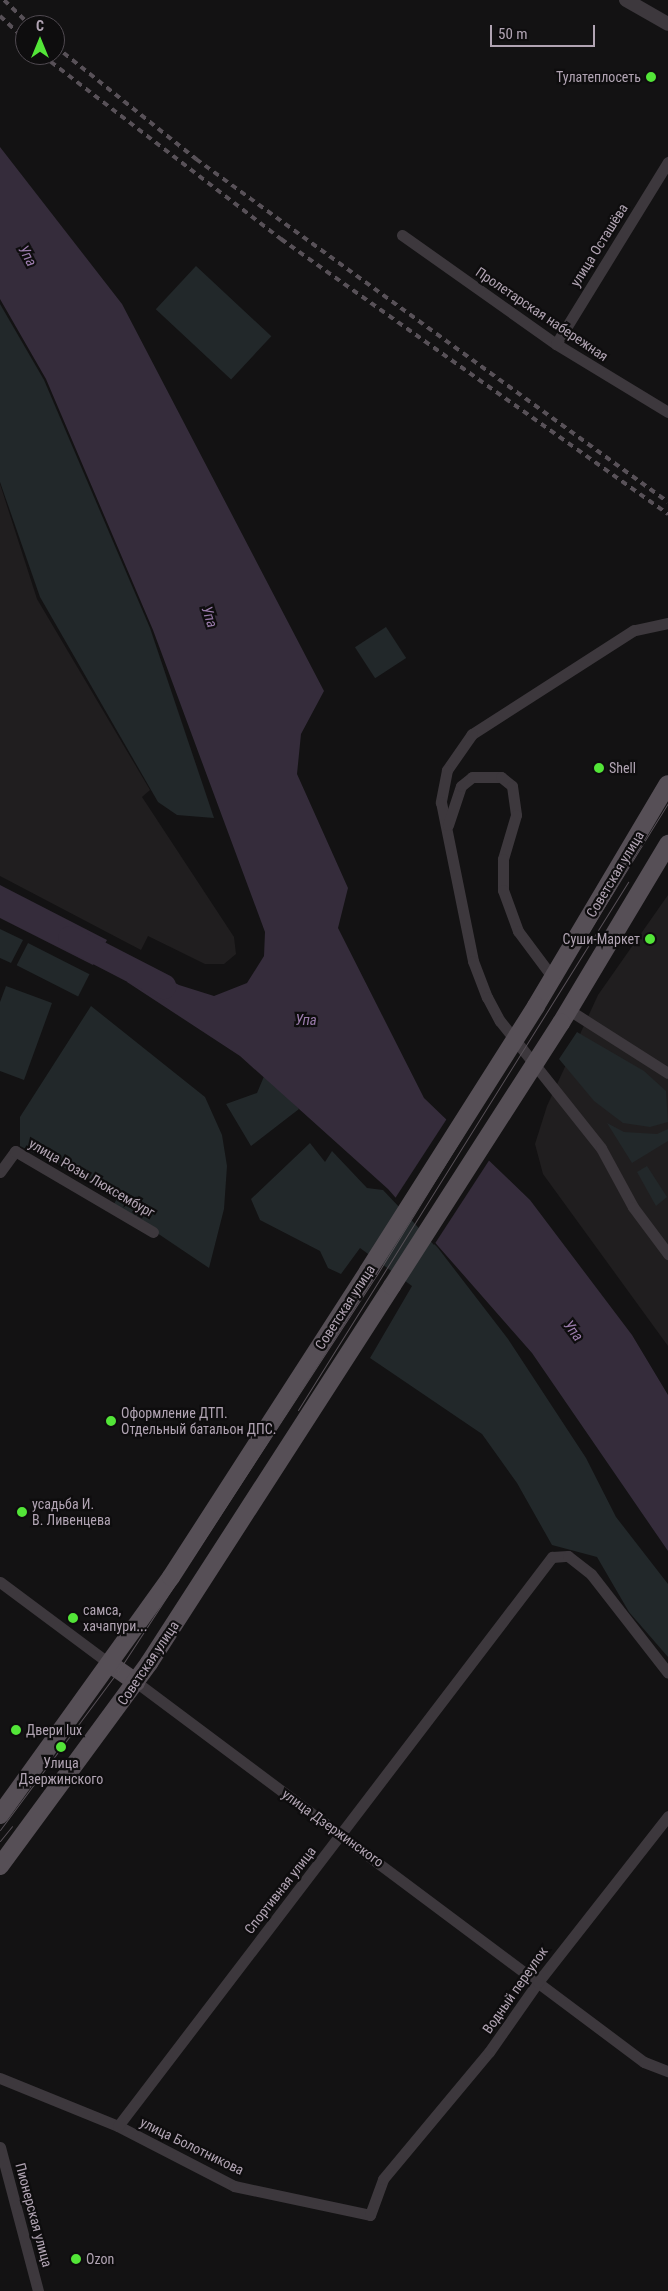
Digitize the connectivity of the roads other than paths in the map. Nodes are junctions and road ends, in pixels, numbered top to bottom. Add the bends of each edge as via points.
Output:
1 (626, 0) edge
2 (668, 24) edge
3 (668, 162) edge
4 (402, 235) dead end
5 (556, 344) junction
6 (668, 412) edge
7 (668, 623) edge
8 (668, 784) edge
9 (447, 827) junction
10 (668, 844) edge
11 (553, 978) junction
12 (565, 1016) junction
13 (668, 1073) edge
14 (0, 1172) edge
15 (650, 1231) junction
16 (153, 1232) dead end
17 (668, 1242) edge
18 (668, 1254) edge
19 (0, 1582) edge
20 (110, 1664) junction
21 (668, 1672) edge
22 (136, 1682) junction
23 (0, 1815) edge
24 (668, 1816) edge
25 (341, 1835) junction
26 (0, 1866) edge
27 (538, 1982) junction
28 (668, 2071) edge
29 (0, 2078) edge
30 (118, 2126) junction
31 (0, 2147) edge
32 (383, 2179) joint
33 (38, 2291) edge

1 - 2 street
3 - 5 street, улица Осташёва
4 - 5 street, Пролетарская набережная
5 - 6 street, Пролетарская набережная
7 - 9 street via 634,630 472,734 456,751 442,783
8 - 11 main road, Советская улица
9 - 11 street via 461,786 472,777 501,778 512,786 516,815 504,859 503,890 518,931
9 - 15 street via 473,961 487,997 500,1021 601,1148
10 - 12 main road, Советская улица
11 - 20 main road, Советская улица, bridge via 368,1272
12 - 13 street
12 - 22 main road, Советская улица, bridge
14 - 16 street, улица Розы Люксембург via 15,1151
15 - 17 street
15 - 18 street
19 - 20 street, улица Дзержинского
20 - 22 main road, улица Дзержинского
20 - 23 main road, Советская улица
21 - 25 street, Спортивная улица via 591,1574 557,1554 524,1590
22 - 25 street, улица Дзержинского
22 - 26 main road, Советская улица
24 - 27 street, Водный переулок
25 - 27 street, улица Дзержинского
25 - 30 street, Спортивная улица
27 - 28 street, улица Дзержинского via 644,2062
27 - 32 street, Водный переулок via 489,2052
29 - 30 street, улица Болотникова
30 - 32 street, улица Болотникова via 234,2186 370,2216
31 - 33 street, Пионерская улица

